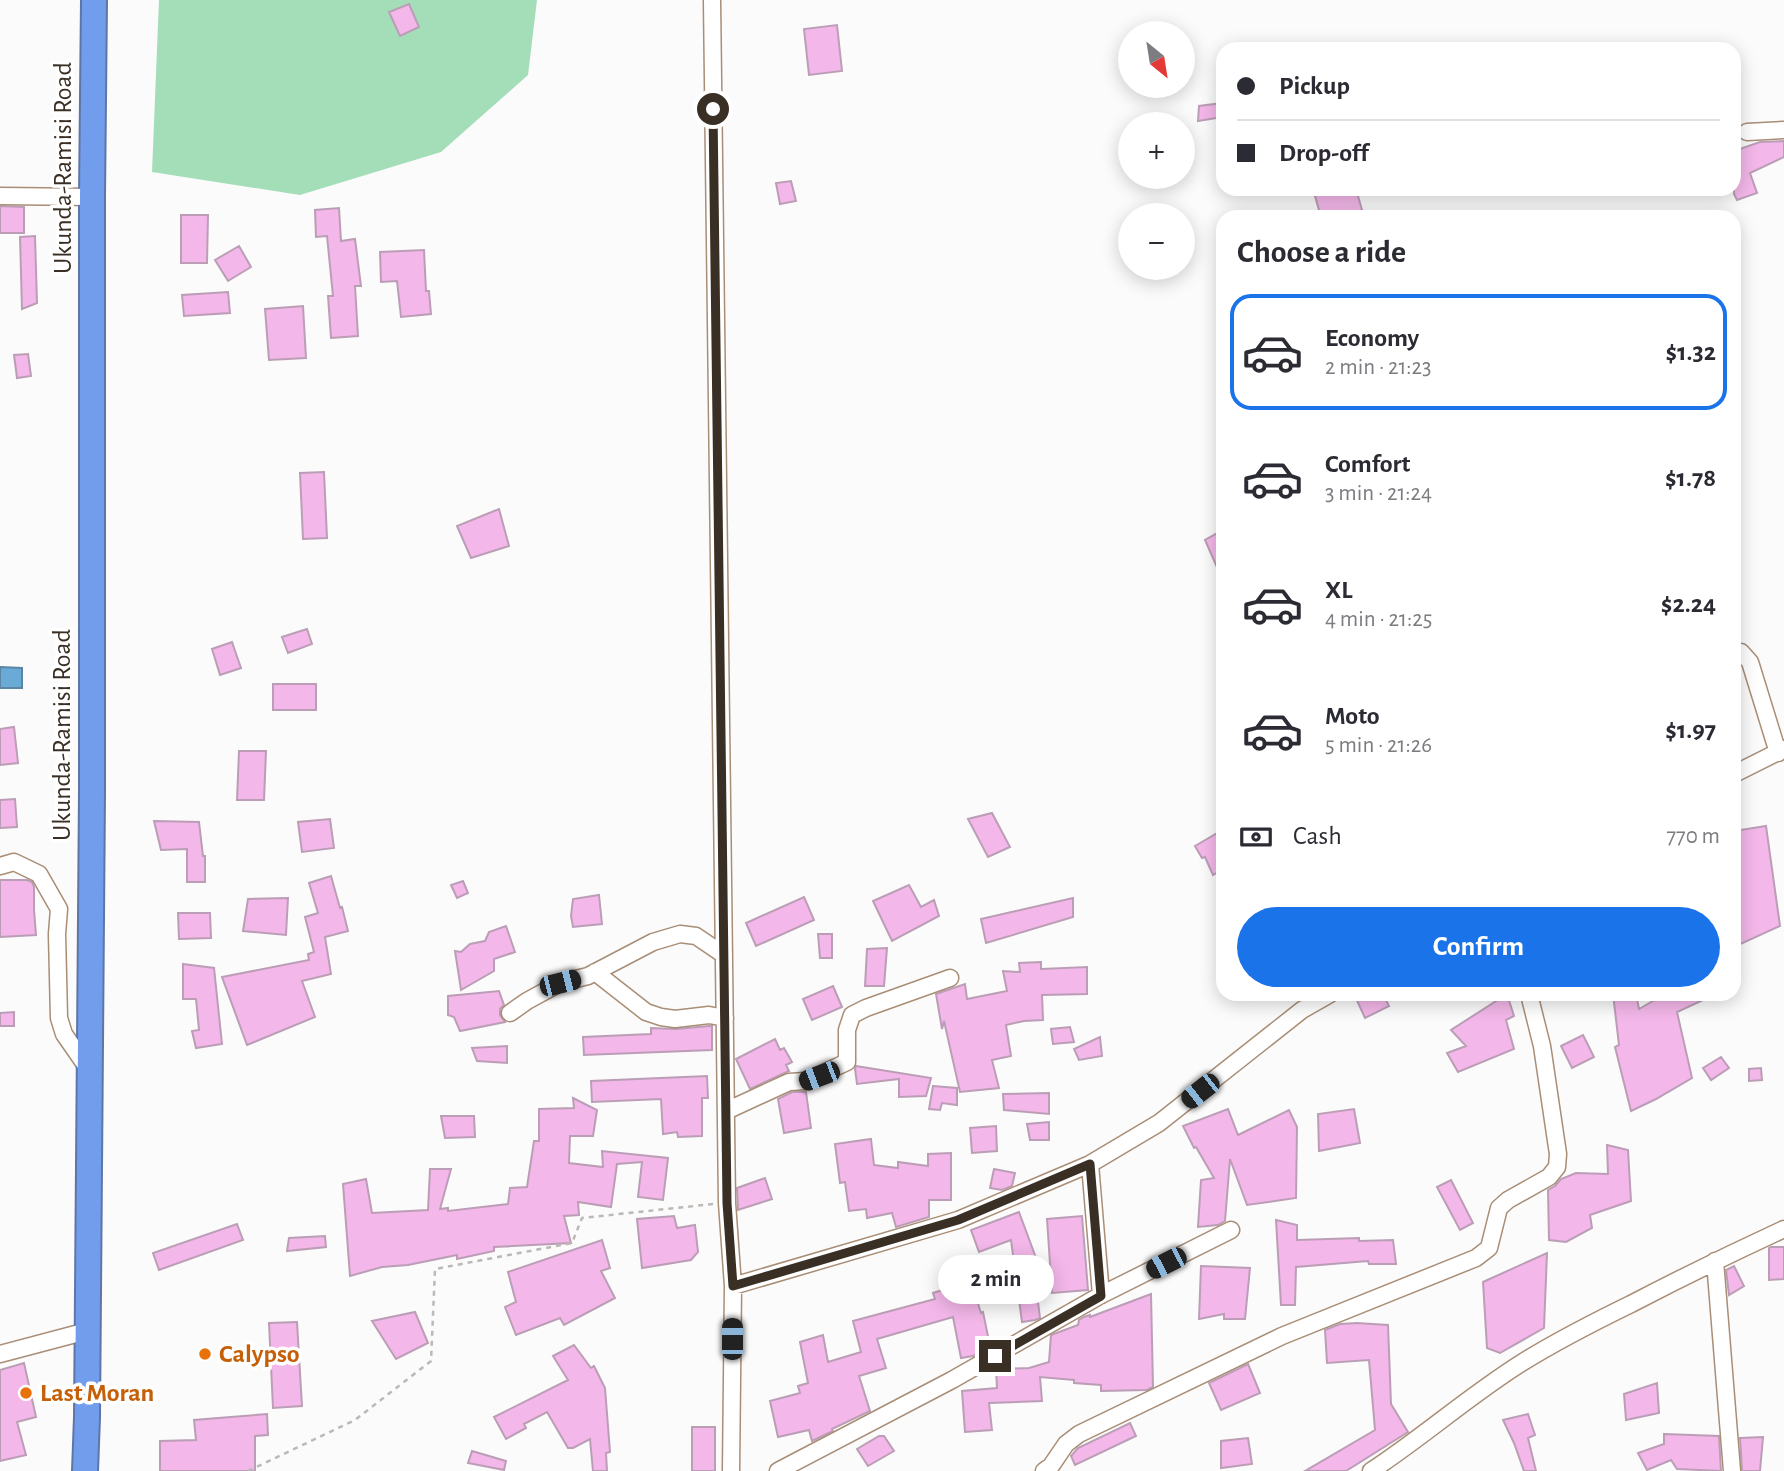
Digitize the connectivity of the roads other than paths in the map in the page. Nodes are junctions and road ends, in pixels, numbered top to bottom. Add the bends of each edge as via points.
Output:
1 (94, 0) edge
2 (712, 0) edge
3 (1784, 130) edge
4 (1747, 132) dead end
5 (0, 196) edge
6 (92, 197) junction
7 (1741, 652) edge
8 (1781, 751) edge
9 (1741, 771) edge
10 (0, 866) edge
11 (724, 955) junction
12 (595, 972) junction
13 (950, 978) dead end
14 (1317, 1001) edge
15 (1531, 1001) edge
16 (510, 1013) dead end
17 (725, 1018) junction
18 (89, 1070) junction
19 (726, 1111) junction
20 (1090, 1164) junction
21 (1784, 1229) edge
22 (1231, 1230) dead end
23 (1715, 1261) junction
24 (733, 1286) junction
25 (1101, 1296) junction
26 (87, 1332) junction
27 (0, 1354) edge
28 (85, 1471) edge
29 (730, 1471) edge
30 (778, 1471) edge
31 (1044, 1471) edge
32 (1371, 1471) edge
33 (1732, 1471) edge

1 - 6 highway, Ukunda-Ramisi Road
2 - 11 street
3 - 4 street
5 - 6 street
6 - 18 highway, Ukunda-Ramisi Road
7 - 8 street via 1750,662
8 - 9 street
10 - 18 street via 13,862 39,874 58,909 59,1018 64,1034
11 - 12 street via 696,936 680,934 653,942
11 - 17 street
12 - 16 street via 560,983
12 - 17 street via 646,1012 675,1019 709,1014
13 - 19 street via 852,1015 846,1030 847,1062
14 - 20 street via 1159,1123
15 - 31 street via 1542,1046 1557,1167 1549,1177 1499,1208 1489,1248 1476,1258 1282,1336 1079,1434
17 - 19 street
18 - 26 highway, Ukunda-Ramisi Road
19 - 24 street
20 - 24 street via 958,1220
20 - 25 street
21 - 23 street
22 - 25 street
23 - 32 street via 1522,1363
23 - 33 street
24 - 29 street
25 - 30 street
26 - 27 street
26 - 28 highway, Ukunda-Ramisi Road

